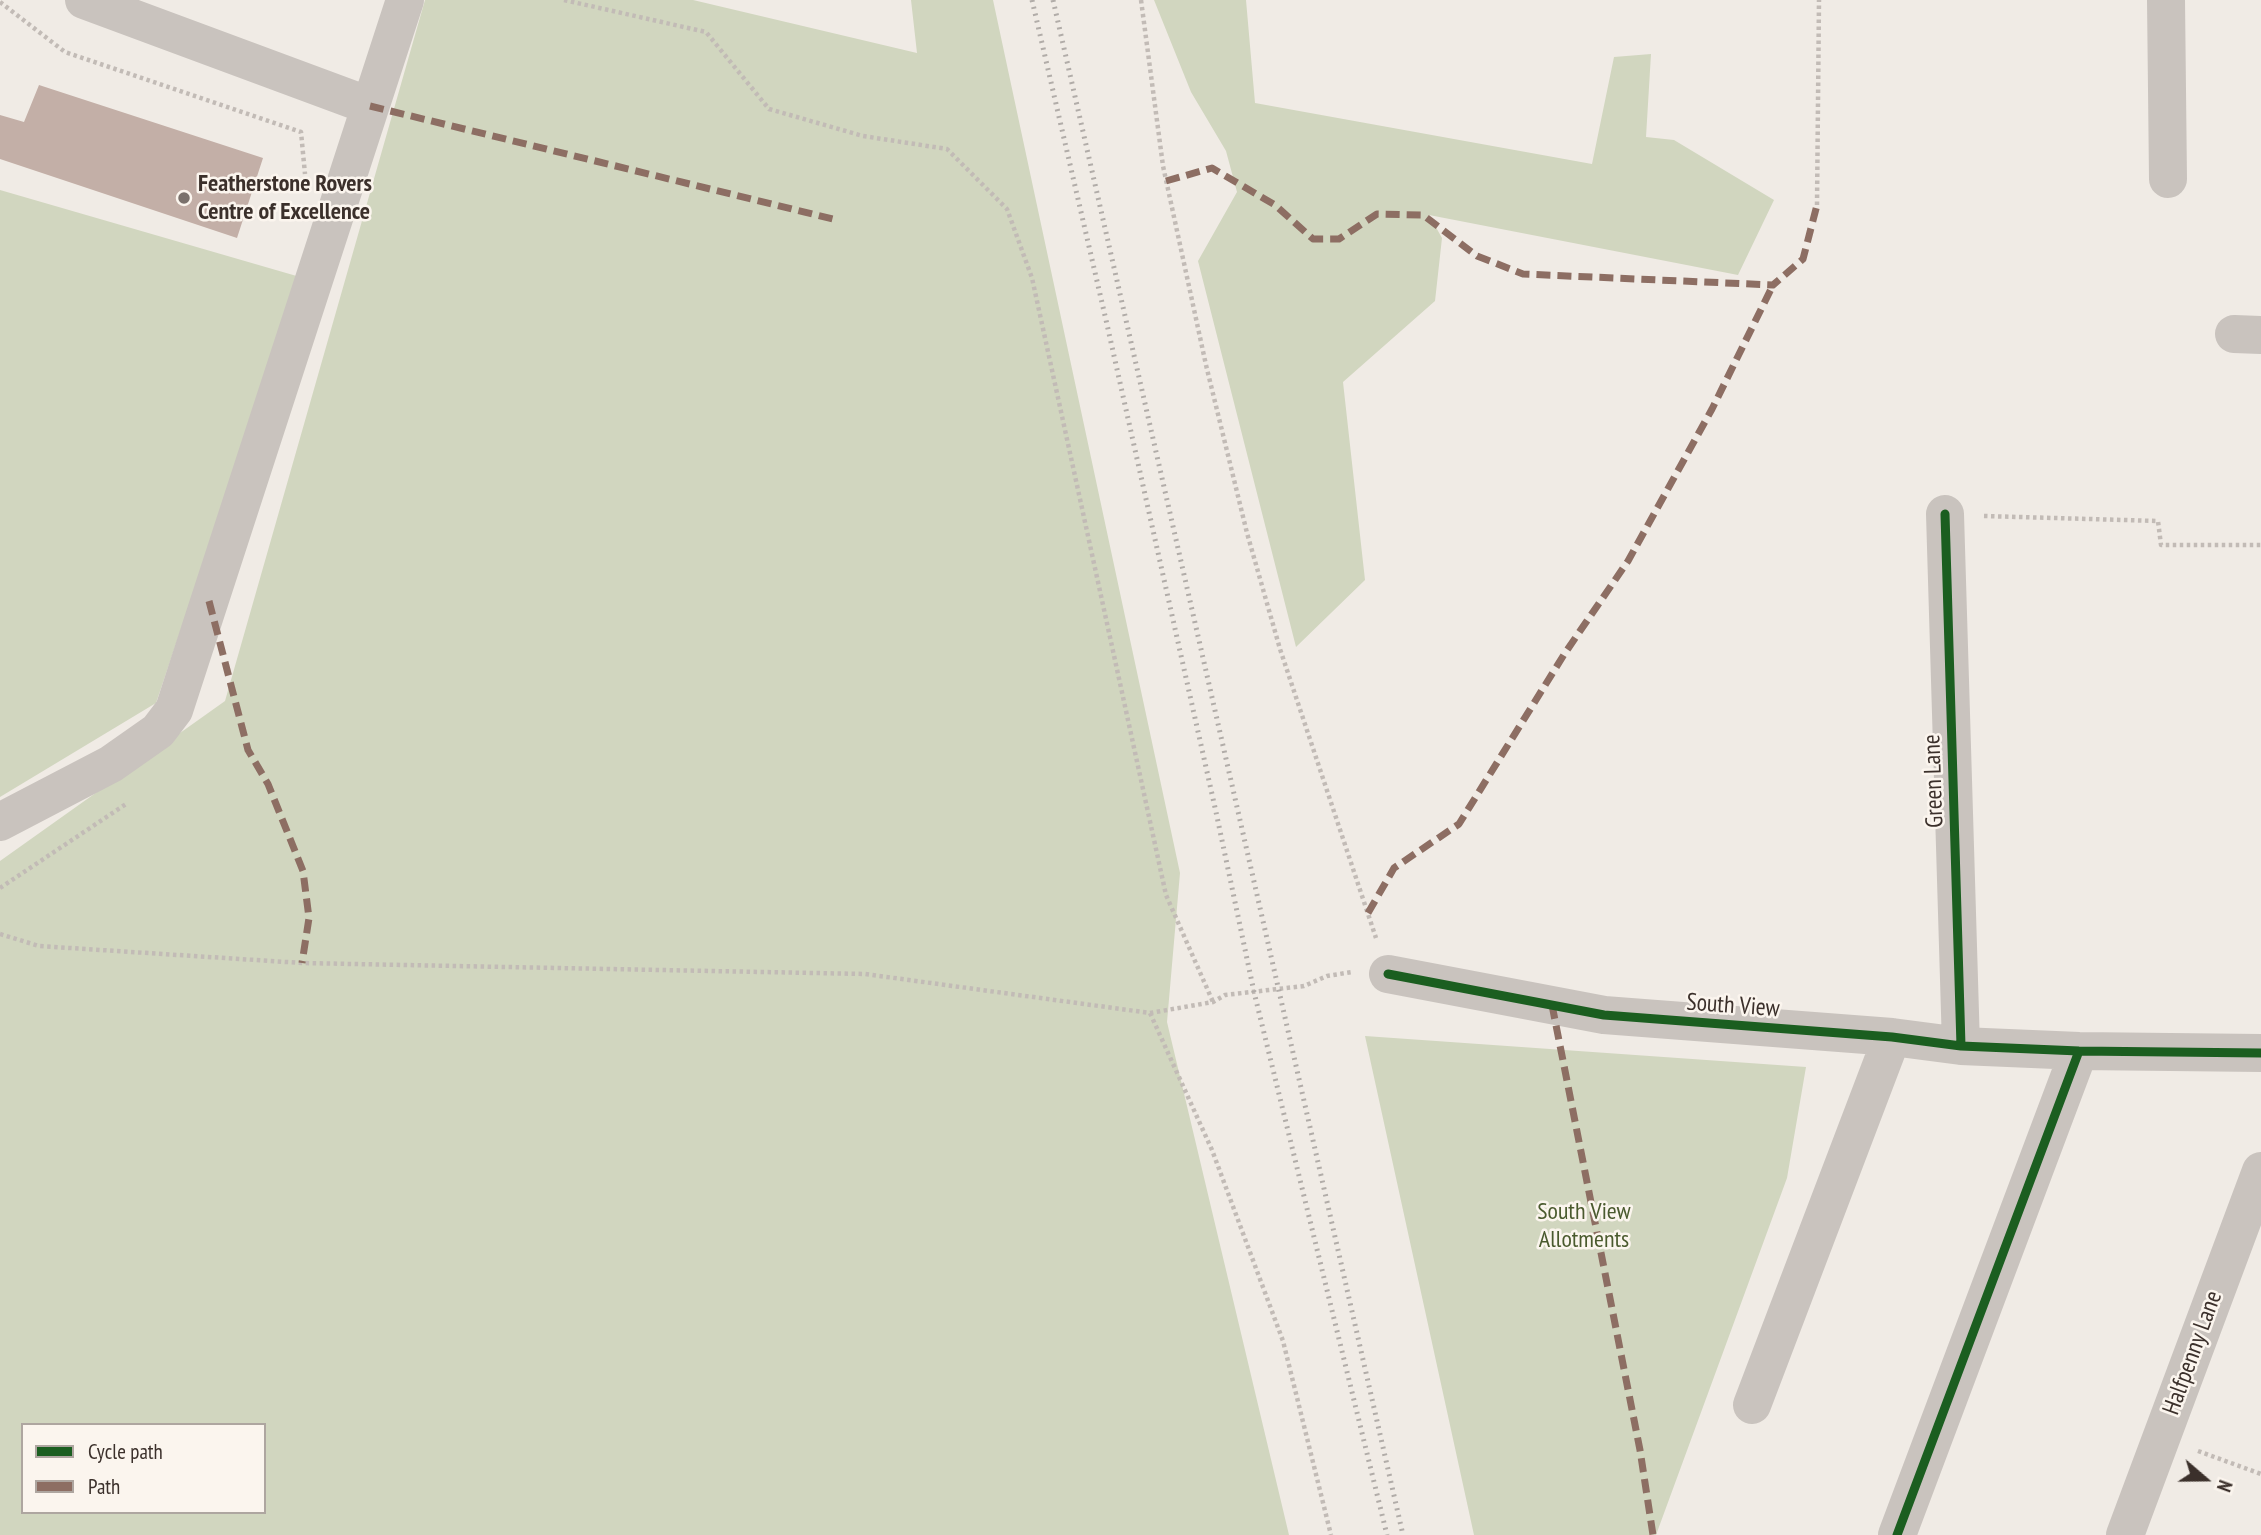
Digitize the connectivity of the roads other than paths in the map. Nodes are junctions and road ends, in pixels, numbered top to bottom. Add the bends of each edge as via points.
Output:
1 (84, 0) edge
2 (405, 0) edge
3 (2166, 0) edge
4 (370, 106) junction
5 (2168, 179) dead end
6 (1945, 514) road end
7 (0, 822) edge
8 (1388, 974) road end
9 (1892, 1037) junction
10 (1961, 1046) junction
11 (2079, 1051) junction
12 (2261, 1053) edge
13 (2261, 1171) edge
14 (1752, 1405) dead end
15 (1896, 1535) edge
16 (2125, 1535) edge

1 - 4 street
2 - 4 street
3 - 5 street
4 - 7 street via 174,710 158,731 111,764
6 - 10 street, Green Lane
8 - 9 street, South View via 1604,1015
9 - 10 street, South View
9 - 14 street
10 - 11 street, South View
11 - 12 street, South View
11 - 15 street
13 - 16 street, Halfpenny Lane

